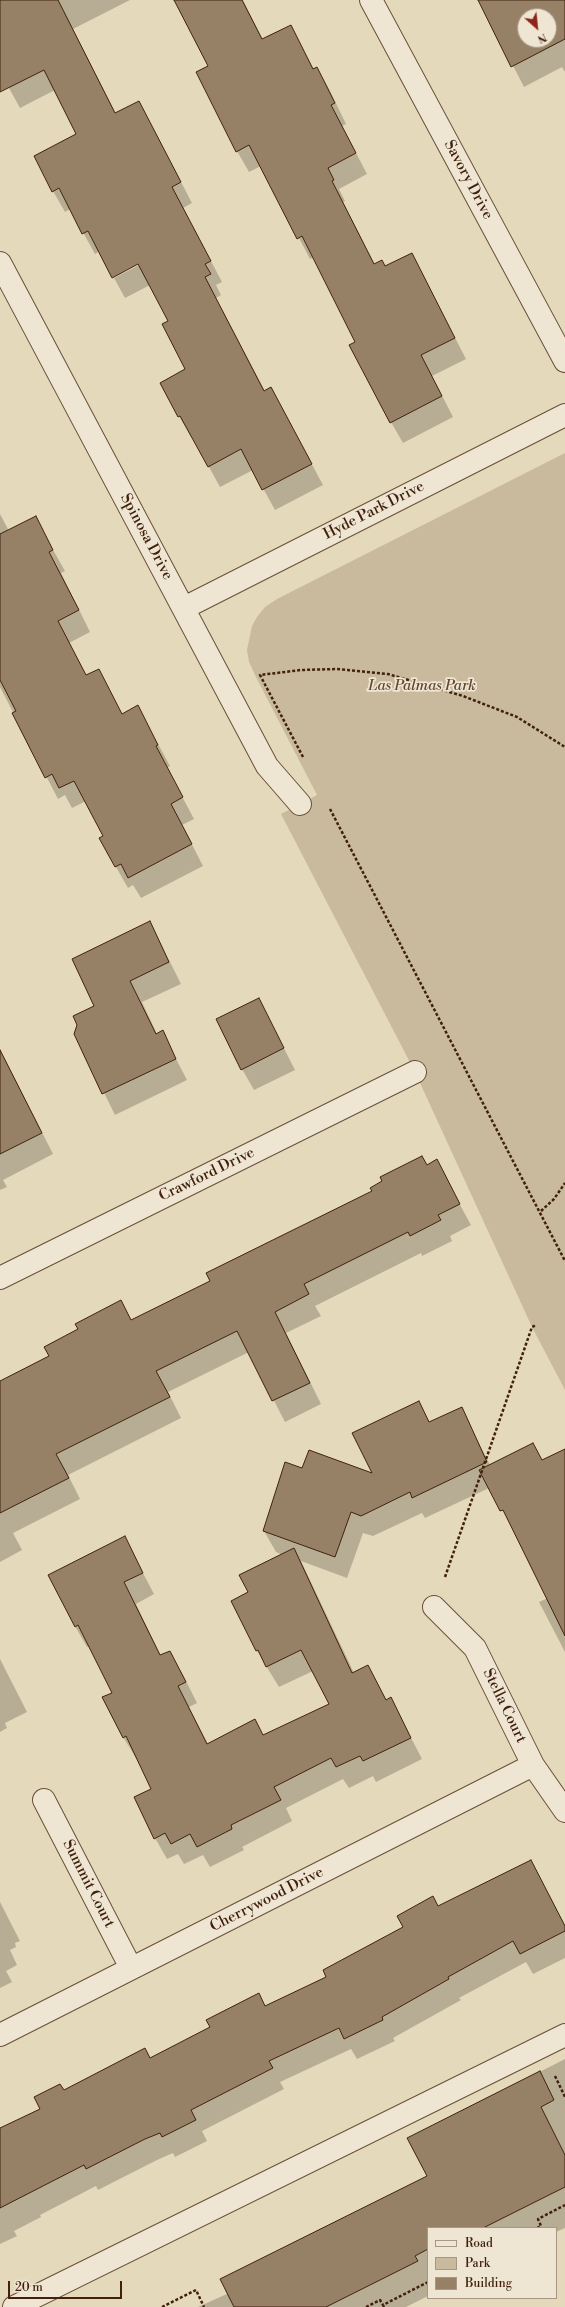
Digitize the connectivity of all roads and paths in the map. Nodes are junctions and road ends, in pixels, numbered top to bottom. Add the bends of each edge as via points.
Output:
1 (371, 0) edge
2 (0, 263) edge
3 (565, 361) edge
4 (565, 415) edge
5 (184, 608) junction
6 (565, 747) edge
7 (304, 760) dead end
8 (327, 802) dead end
9 (300, 804) dead end
10 (415, 1072) dead end
11 (565, 1183) edge
12 (541, 1211) junction
13 (565, 1260) edge
14 (0, 1278) edge
15 (536, 1325) dead end
16 (454, 1550) dead end
17 (434, 1607) dead end
18 (533, 1765) junction
19 (44, 1800) dead end
20 (565, 1811) edge
21 (131, 1968) junction
22 (0, 2035) edge
23 (565, 2036) edge
24 (565, 2205) edge
25 (539, 2227) edge
26 (427, 2283) edge
27 (383, 2306) edge
28 (14, 2307) edge
29 (162, 2307) edge
30 (204, 2307) edge
31 (366, 2307) edge

1 - 3 street, Savory Drive
2 - 5 street, Spinosa Drive
4 - 5 street, Hyde Park Drive
5 - 9 street, Spinosa Drive via 267,766
6 - 7 path via 517,717 463,696 388,674 337,669 260,675
8 - 12 path
10 - 14 street, Crawford Drive
11 - 12 path via 554,1199
12 - 13 path
15 - 16 path via 532,1327
17 - 18 street, Stella Court via 475,1648
18 - 20 street, Stella Court
18 - 21 street, Cherrywood Drive
19 - 21 street, Summit Court
21 - 22 street, Cherrywood Drive
23 - 28 street
24 - 25 path via 538,2219 541,2226
26 - 27 path
27 - 31 path via 380,2300
29 - 30 path via 196,2290

